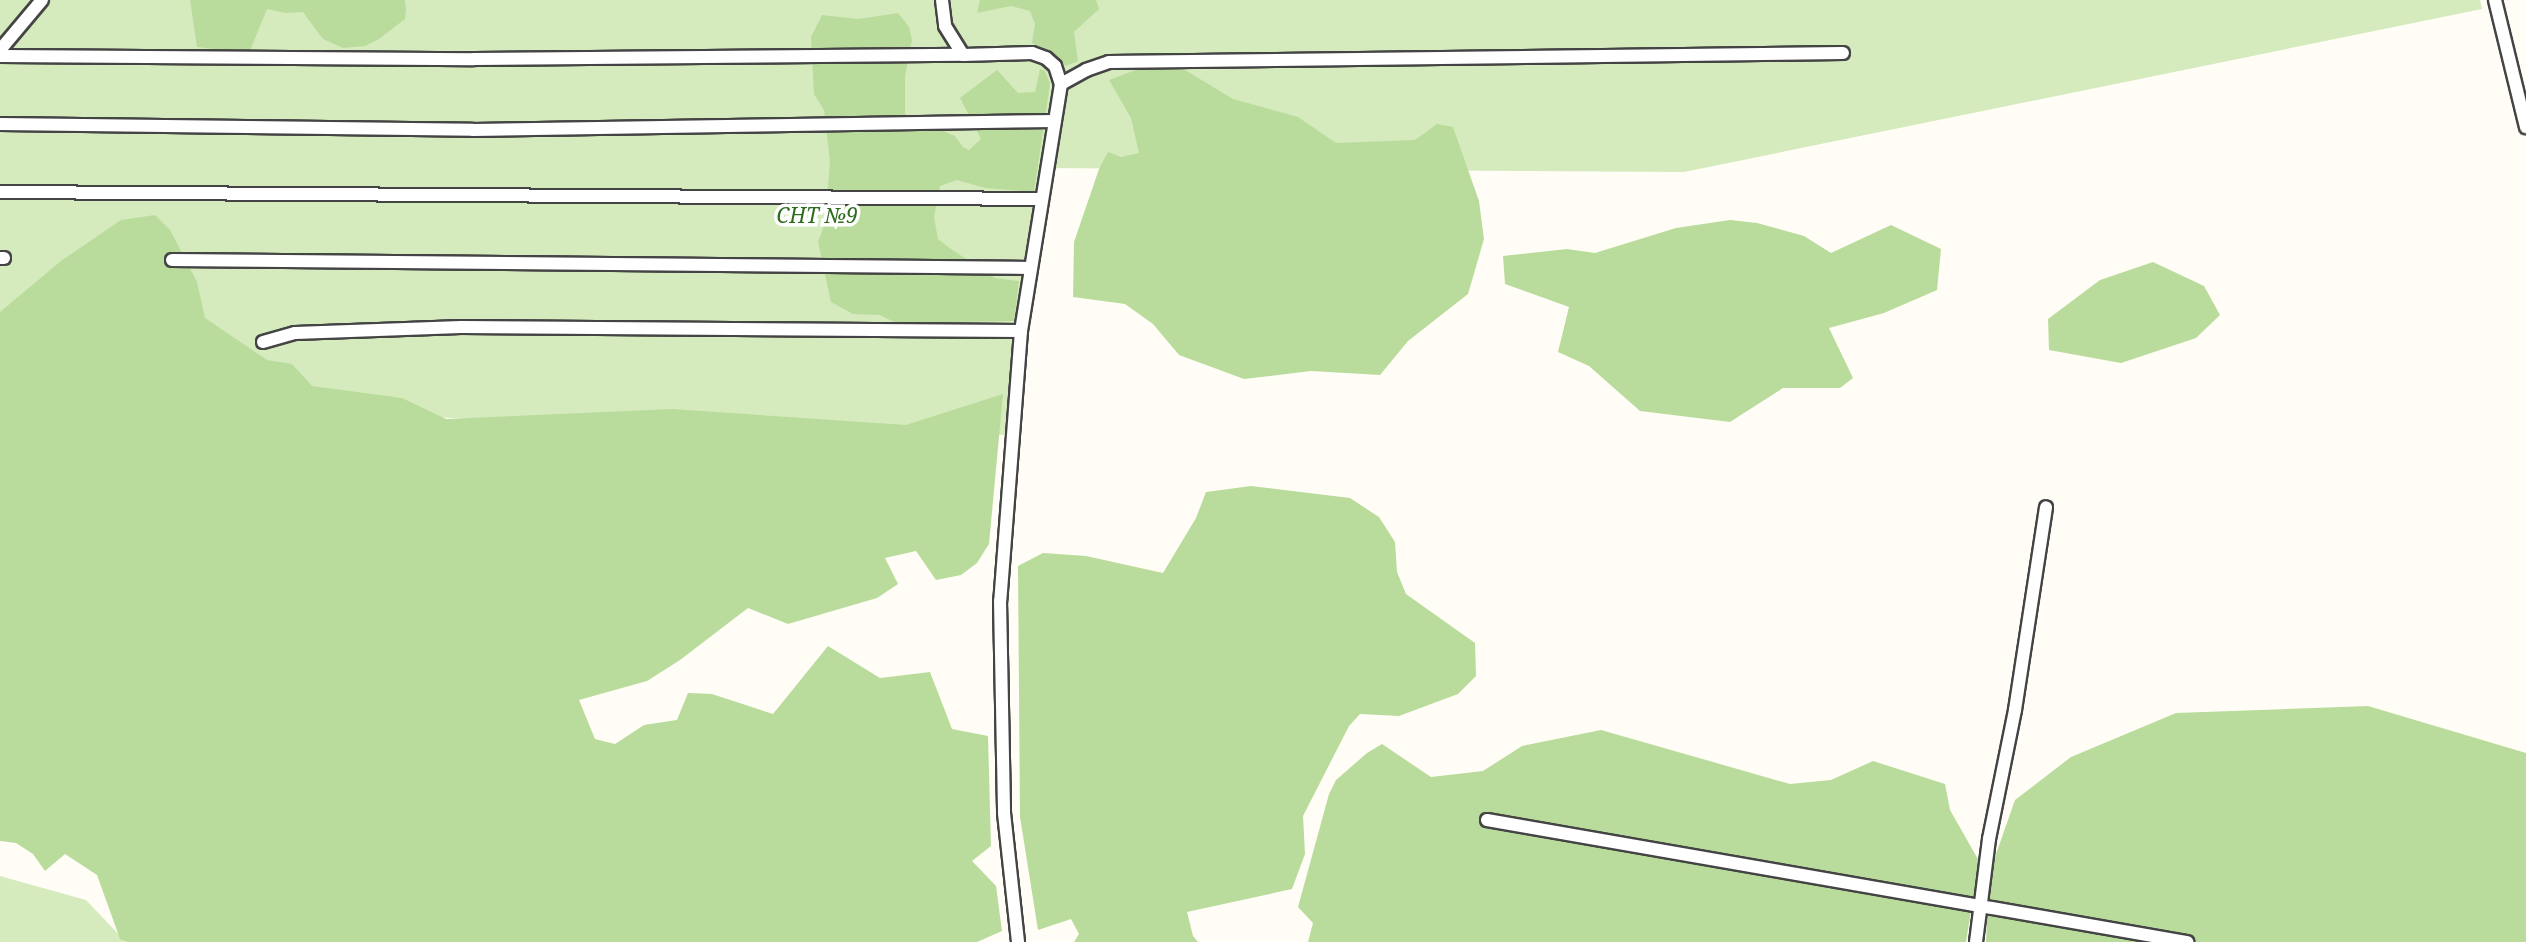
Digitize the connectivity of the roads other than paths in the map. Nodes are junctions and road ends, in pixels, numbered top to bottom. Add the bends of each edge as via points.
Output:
1 (41, 0) edge
2 (942, 0) edge
3 (2495, 0) edge
4 (0, 50) edge
5 (1843, 53) dead end
6 (963, 55) junction
7 (0, 56) edge
8 (1060, 84) junction
9 (1055, 121) junction
10 (0, 124) edge
11 (2526, 127) edge
12 (0, 192) edge
13 (1042, 199) junction
14 (172, 260) dead end
15 (1031, 268) junction
16 (1021, 331) junction
17 (263, 342) dead end
18 (2046, 507) dead end
19 (1487, 820) dead end
20 (1980, 905) junction
21 (1018, 942) edge
22 (1976, 942) edge
23 (2187, 942) edge

1 - 4 street
2 - 6 street via 945,26
3 - 11 street
5 - 8 street via 1109,62
6 - 7 street via 474,60
6 - 8 street via 1032,53 1055,66
8 - 9 street
9 - 10 street via 473,130
9 - 13 street
12 - 13 street
13 - 15 street
14 - 15 street
15 - 16 street
16 - 17 street via 461,327 295,333
16 - 21 street via 1000,601 1004,813
18 - 20 street
19 - 20 street
20 - 22 street
20 - 23 street

